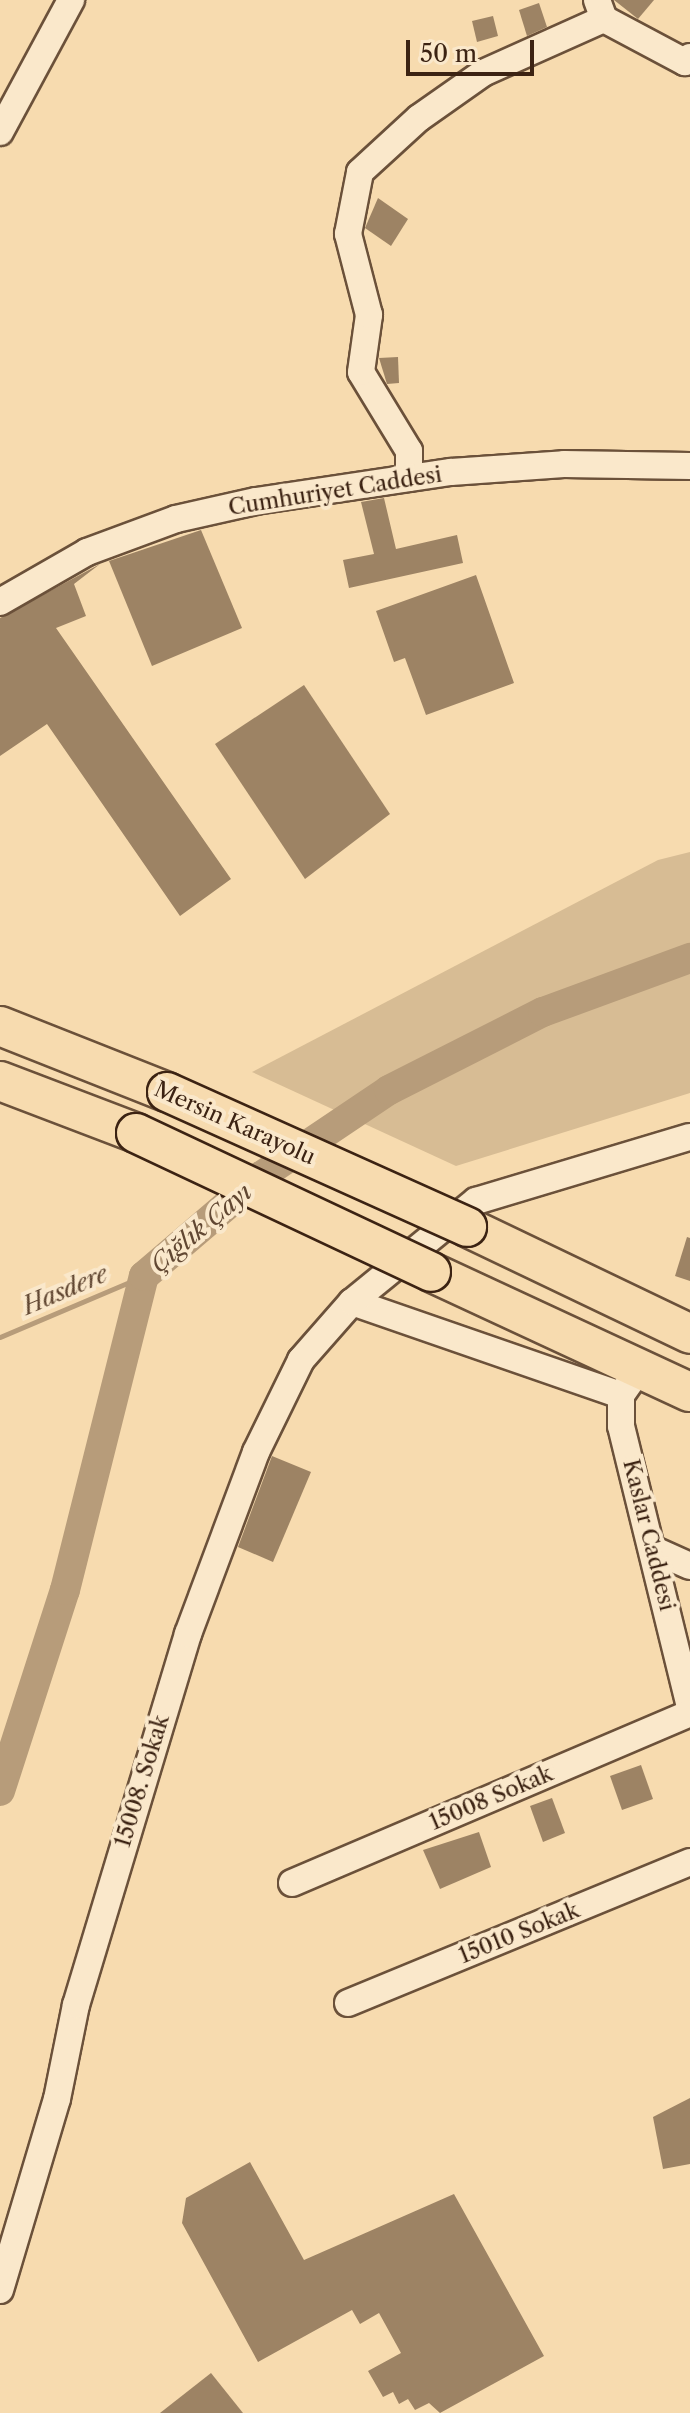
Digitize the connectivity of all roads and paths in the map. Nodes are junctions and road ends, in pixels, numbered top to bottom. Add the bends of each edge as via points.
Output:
1 (71, 0) edge
2 (600, 10) edge
3 (690, 57) edge
4 (0, 132) edge
5 (690, 466) edge
6 (409, 478) junction
7 (0, 602) edge
8 (0, 1026) edge
9 (0, 1081) edge
10 (690, 1137) edge
11 (352, 1302) junction
12 (690, 1334) edge
13 (630, 1382) junction
14 (690, 1392) edge
15 (654, 1550) junction
16 (690, 1566) edge
17 (690, 1706) edge
18 (690, 1713) edge
19 (690, 1862) edge
20 (292, 1883) dead end
21 (348, 2003) dead end
22 (0, 2290) edge

1 - 4 street
2 - 3 street via 685,62
2 - 6 street via 483,73 419,118 360,172 348,234 369,315 361,372 409,451
5 - 6 street, Cumhuriyet Caddesi via 564,464
6 - 7 street, Cumhuriyet Caddesi via 176,519 87,552
8 - 12 highway, Mersin Karayolu, bridge via 167,1092
9 - 13 highway, bridge via 136,1133 431,1272
10 - 11 street, 15008. Sokak via 476,1201
11 - 13 street
11 - 22 street, 15008. Sokak via 319,1335 286,1386 188,1634 76,2005 57,2099
13 - 14 highway
13 - 15 street, Kaslar Caddesi via 621,1426
15 - 16 street
15 - 17 street, Kaslar Caddesi
18 - 20 street, 15008 Sokak
19 - 21 street, 15010 Sokak

